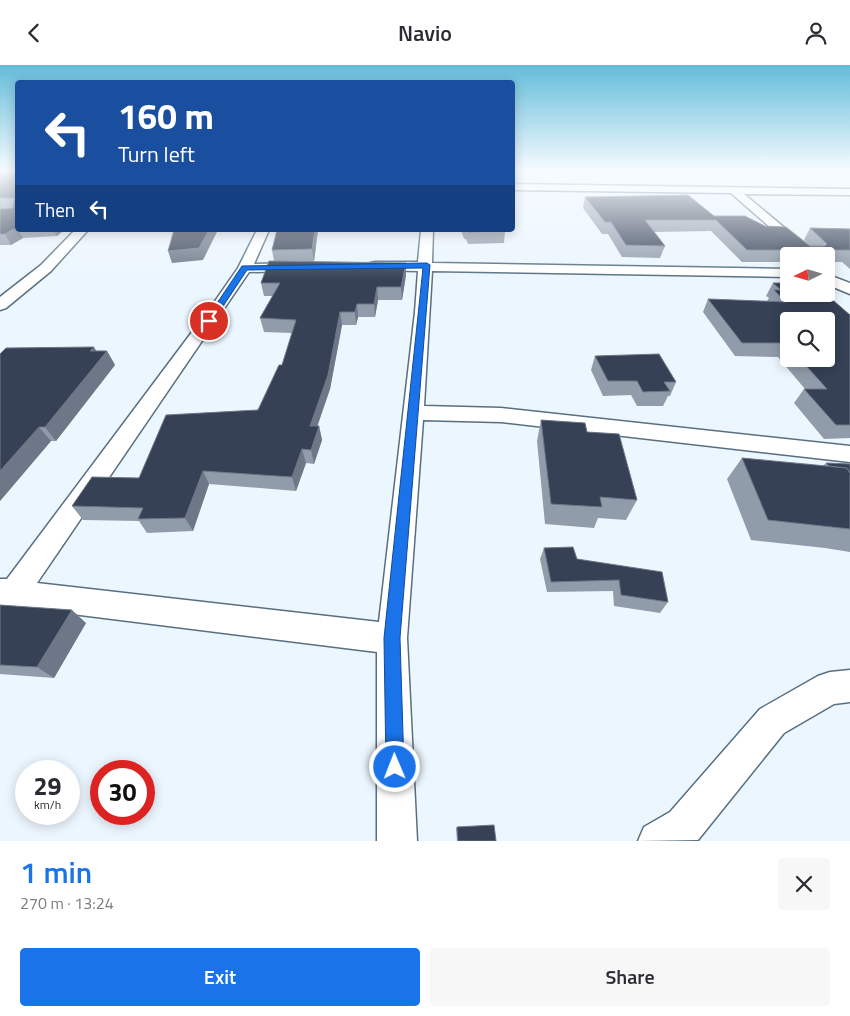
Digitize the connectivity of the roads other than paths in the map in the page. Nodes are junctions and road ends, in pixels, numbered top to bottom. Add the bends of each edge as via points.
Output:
1 (753, 207) edge
2 (80, 232) edge
3 (262, 232) edge
4 (427, 232) edge
5 (805, 234) dead end
6 (793, 242) junction
7 (799, 247) edge
8 (427, 265) junction
9 (312, 266) edge
10 (359, 266) edge
11 (245, 267) junction
12 (780, 273) edge
13 (835, 282) edge
14 (850, 289) edge
15 (0, 305) edge
16 (412, 413) junction
17 (850, 454) edge
18 (7, 592) edge
19 (392, 638) junction
20 (850, 686) edge
21 (396, 841) edge
22 (658, 841) edge

1 - 6 street
2 - 15 street via 46,268
3 - 11 street
4 - 8 street
5 - 6 street via 798,235
6 - 7 street
8 - 10 street
8 - 12 street
8 - 16 street
9 - 11 street
11 - 18 street via 106,462
13 - 14 street
16 - 17 street via 501,415
16 - 19 street
18 - 19 street via 283,628
19 - 21 street
20 - 22 street via 830,688 772,721 684,825

